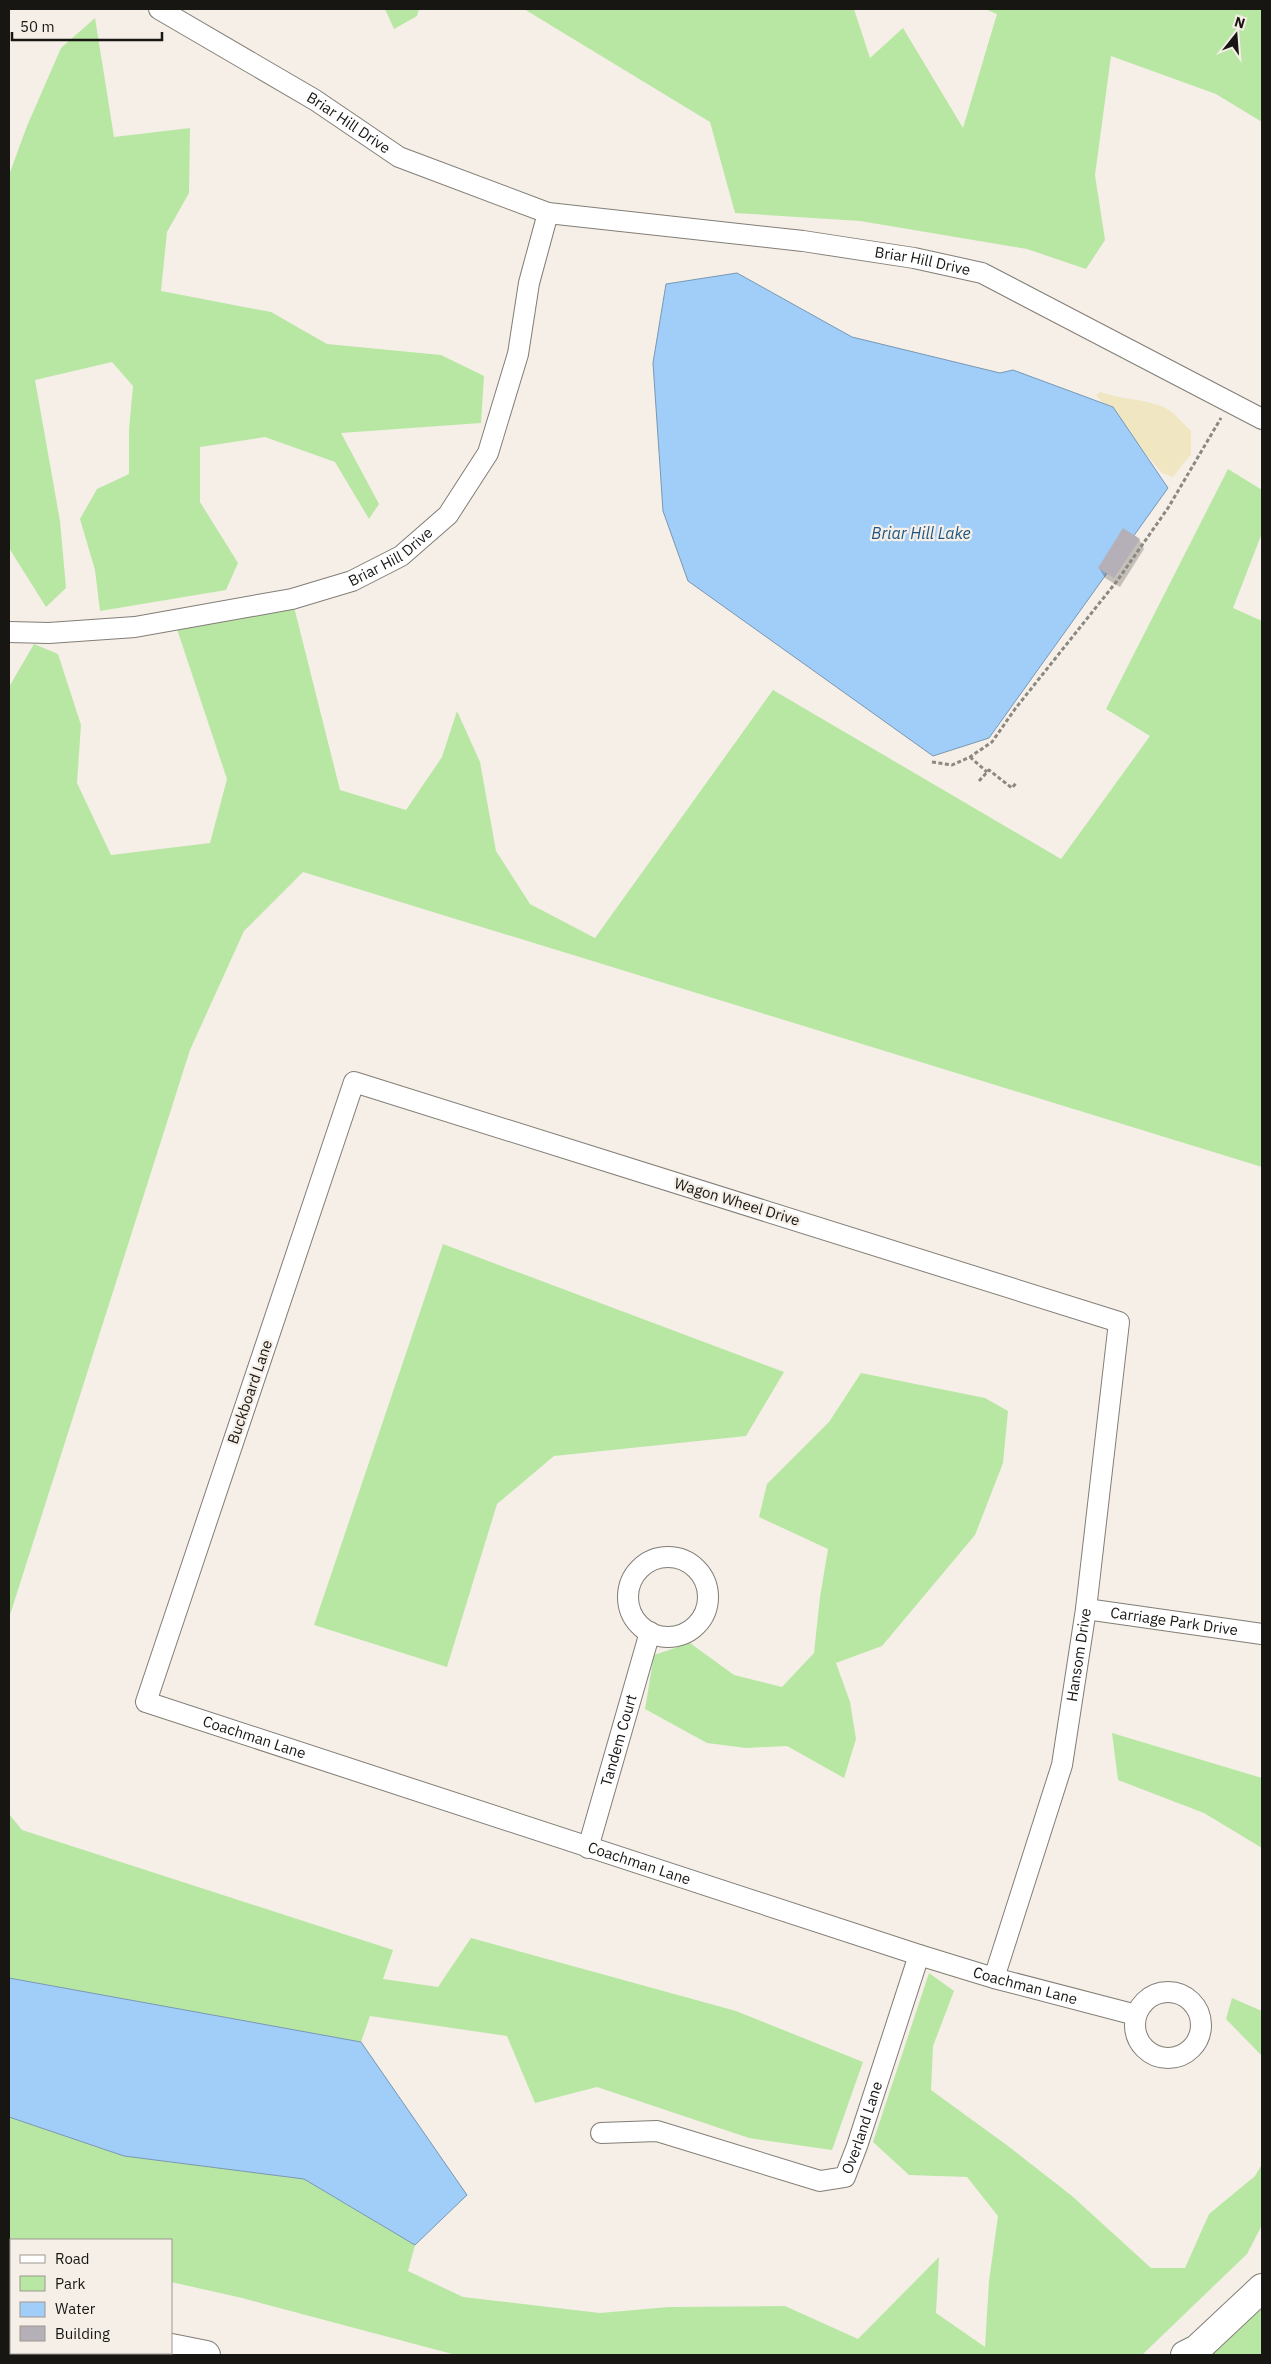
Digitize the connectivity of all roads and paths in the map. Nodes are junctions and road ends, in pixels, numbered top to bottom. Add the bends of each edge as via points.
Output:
1 (160, 9) edge
2 (548, 213) junction
3 (1230, 403) junction
4 (1262, 419) edge
5 (9, 632) edge
6 (970, 757) junction
7 (932, 762) dead end
8 (987, 772) junction
9 (979, 781) dead end
10 (1017, 782) dead end
11 (354, 1082) joint
12 (1118, 1322) joint
13 (1086, 1609) junction
14 (650, 1632) dead end
15 (1262, 1634) edge
16 (146, 1702) joint
17 (588, 1848) junction
18 (919, 1955) junction
19 (994, 1978) junction
20 (1136, 2015) dead end
21 (601, 2133) dead end
22 (1262, 2288) edge
23 (172, 2348) edge
24 (206, 2355) edge
25 (1185, 2355) edge

1 - 2 street, Briar Hill Drive via 315,100 399,157
2 - 3 street, Briar Hill Drive via 803,241 982,273
2 - 5 street, Briar Hill Drive via 529,282 518,354 488,453 448,515 401,556 352,581 292,599 135,627 49,633
3 - 4 street, Briar Hill Drive
3 - 6 path via 1157,524 1117,581 1014,709 992,742
6 - 7 path via 952,764
6 - 8 path
8 - 9 path
8 - 10 path via 989,770 1012,788
11 - 12 street, Wagon Wheel Drive
11 - 16 street, Buckboard Lane
12 - 13 street, Hansom Drive
13 - 15 street, Carriage Park Drive
13 - 19 street, Hansom Drive via 1062,1765
14 - 17 street, Tandem Court
16 - 17 street, Coachman Lane
17 - 18 street, Coachman Lane
18 - 19 street, Coachman Lane
18 - 21 street, Overland Lane via 845,2177 820,2182 657,2131
19 - 20 street, Coachman Lane
22 - 25 highway via 1197,2349
23 - 24 highway

